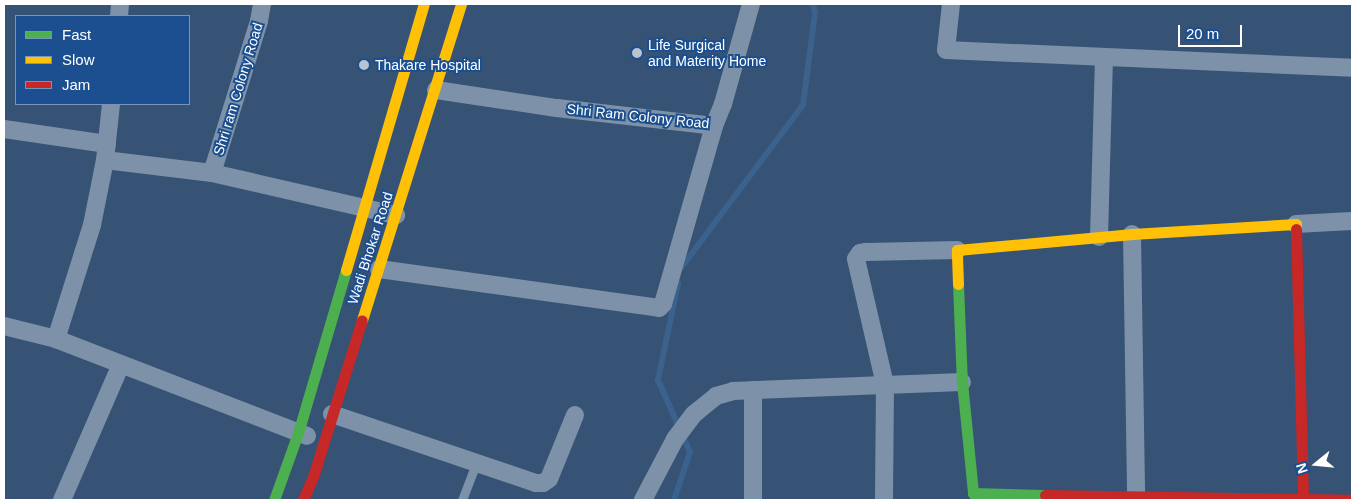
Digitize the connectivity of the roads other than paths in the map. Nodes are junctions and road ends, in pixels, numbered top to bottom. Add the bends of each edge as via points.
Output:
1 (262, 4) edge
2 (424, 4) edge
3 (461, 4) edge
4 (751, 4) edge
5 (951, 4) edge
6 (1104, 57) junction
7 (1352, 68) edge
8 (436, 90) junction
9 (111, 105) edge
10 (714, 126) junction
11 (4, 129) edge
12 (106, 152) junction
13 (212, 173) junction
14 (364, 208) junction
15 (396, 215) junction
16 (1352, 221) edge
17 (1296, 224) junction
18 (1132, 234) junction
19 (1099, 237) junction
20 (957, 250) junction
21 (379, 269) junction
22 (4, 326) edge
23 (56, 339) junction
24 (121, 364) junction
25 (962, 382) junction
26 (885, 386) junction
27 (752, 390) junction
28 (332, 414) junction
29 (575, 415) dead end
30 (298, 433) junction
31 (324, 442) junction
32 (476, 463) junction
33 (1136, 498) junction
34 (62, 500) edge
35 (274, 500) edge
36 (303, 500) edge
37 (462, 500) edge
38 (643, 500) edge
39 (753, 500) edge
40 (884, 500) edge
41 (1303, 500) edge
42 (1352, 500) edge

1 - 13 street, Shri ram Colony Road via 260,22
2 - 14 street, Wadi Bhokar Road
3 - 8 street, Wadi Bhokar Road
4 - 10 street, Shri Ram Colony Road
5 - 6 street via 946,50
6 - 7 street
6 - 19 street
8 - 10 street, Shri Ram Colony Road
8 - 15 street, Wadi Bhokar Road
9 - 12 street
10 - 21 street via 663,304 659,308
11 - 12 street, Shri Ram Colony Road
12 - 13 street, Shri Ram Colony Road
12 - 23 street via 92,225
13 - 14 street, Shri Ram Colony Road
14 - 15 street, Shri Ram Colony Road
14 - 30 street, Wadi Bhokar Road
15 - 21 street, Wadi Bhokar Road
16 - 17 street
17 - 18 street
17 - 41 street
18 - 19 street
18 - 33 street
19 - 20 street
20 - 25 street
20 - 26 street via 866,252 857,255
21 - 28 street, Wadi Bhokar Road
22 - 23 street
23 - 24 street
24 - 30 street
24 - 34 street
25 - 26 street
25 - 33 street via 973,493
26 - 27 street
26 - 40 street
27 - 38 street via 716,396 694,414 675,439
27 - 39 street
28 - 31 street, Wadi Bhokar Road
28 - 32 street
29 - 32 street via 544,483
30 - 31 street
30 - 35 street, Wadi Bhokar Road
31 - 36 street, Wadi Bhokar Road
32 - 37 lane
33 - 41 street
41 - 42 street

